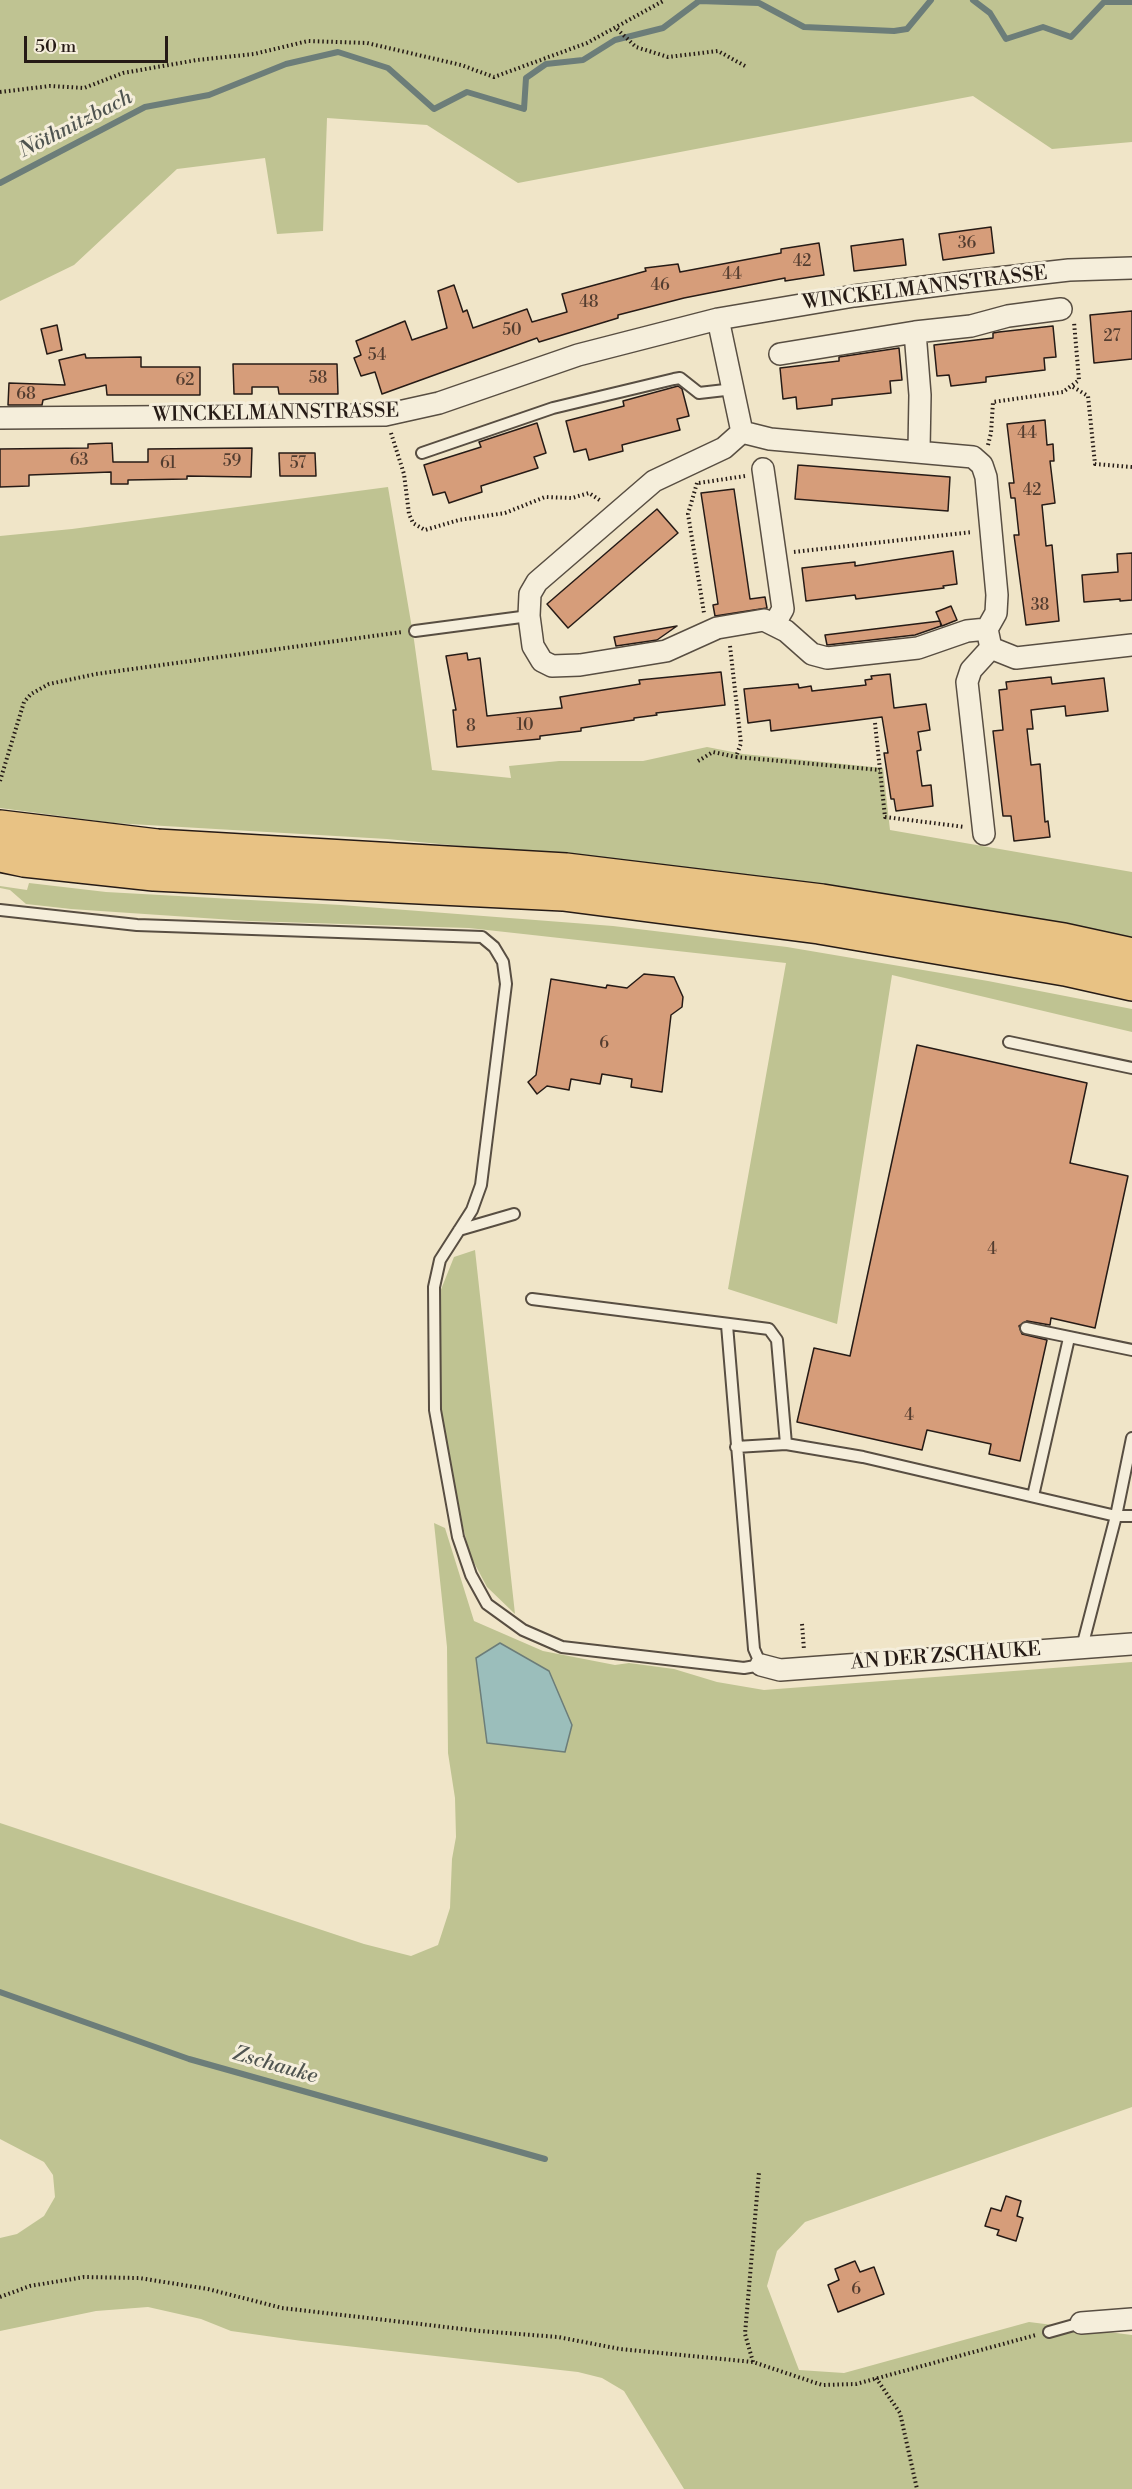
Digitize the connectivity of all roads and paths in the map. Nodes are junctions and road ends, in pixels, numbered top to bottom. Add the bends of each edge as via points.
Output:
1 (665, 0) edge
2 (617, 29) junction
3 (745, 66) dead end
4 (0, 92) edge
5 (1132, 268) edge
6 (1067, 313) joint
7 (718, 319) junction
8 (915, 332) junction
9 (780, 354) dead end
10 (1073, 387) junction
11 (734, 388) junction
12 (0, 418) edge
13 (742, 432) junction
14 (392, 434) dead end
15 (919, 450) junction
16 (422, 453) dead end
17 (982, 465) junction
18 (1132, 467) edge
19 (764, 471) joint
20 (697, 483) junction
21 (688, 484) dead end
22 (623, 507) junction
23 (990, 530) junction
24 (775, 554) junction
25 (529, 616) junction
26 (776, 623) junction
27 (728, 626) junction
28 (415, 631) joint
29 (707, 632) junction
30 (989, 639) junction
31 (1132, 645) edge
32 (875, 723) dead end
33 (736, 757) junction
34 (698, 761) dead end
35 (880, 770) junction
36 (0, 781) edge
37 (0, 827) edge
38 (984, 832) joint
39 (0, 855) edge
40 (0, 910) edge
41 (1132, 956) edge
42 (1132, 984) edge
43 (1009, 1042) dead end
44 (1132, 1068) edge
45 (514, 1214) dead end
46 (459, 1230) junction
47 (532, 1299) dead end
48 (726, 1325) junction
49 (1026, 1328) dead end
50 (1069, 1338) junction
51 (1132, 1350) edge
52 (1132, 1438) edge
53 (786, 1444) junction
54 (736, 1447) junction
55 (1033, 1496) junction
56 (1116, 1516) junction
57 (1132, 1516) edge
58 (1132, 1644) edge
59 (1082, 1647) junction
60 (761, 1665) junction
61 (759, 2172) dead end
62 (0, 2297) edge
63 (1132, 2319) edge
64 (1082, 2323) joint
65 (1048, 2332) joint
66 (753, 2362) junction
67 (876, 2378) junction
68 (917, 2489) edge

1 - 2 path
2 - 3 path via 636,47 668,57 718,51
2 - 4 path via 494,77 367,43 308,41 254,54 123,73 84,88 50,86
5 - 7 street, WINCKELMANNSTRASSE via 1070,270 963,282
6 - 8 street, WINCKELMANNSTRASSE via 1008,316 971,326
6 - 10 path via 1079,380
7 - 11 street
7 - 12 street, WINCKELMANNSTRASSE via 578,355 430,406 385,415
8 - 9 street, WINCKELMANNSTRASSE
8 - 15 street
10 - 17 path via 1063,392 993,402 991,434
10 - 18 path via 1088,396 1095,464
11 - 13 street
11 - 16 lane via 699,393 681,378 674,379 553,408
13 - 15 street via 770,439
13 - 22 street via 724,448 654,481
14 - 22 path via 404,474 409,514 413,523 425,530 505,513 545,497 572,498 589,493
15 - 17 street via 961,454
17 - 23 street
19 - 20 path
19 - 24 street
20 - 21 path
20 - 29 path via 688,514
22 - 25 street via 537,582 530,594
23 - 24 path
23 - 30 street via 997,595
24 - 26 street via 783,609
25 - 28 lane
25 - 29 street via 536,654 552,666 666,651
26 - 27 street via 764,620
26 - 30 street via 812,654 827,658 918,648 968,631
27 - 29 street
27 - 33 path via 741,743
28 - 36 path via 49,684 31,693 24,702
30 - 31 street via 1016,658
30 - 38 street via 967,682
32 - 35 path
33 - 34 path via 713,752
33 - 35 path
35 - 38 path via 885,817
37 - 41 main road via 157,846 566,870 822,901 1064,940
39 - 42 main road via 154,874 563,894 819,927
40 - 46 lane via 137,925 482,937 495,946 506,984 481,1185
43 - 44 lane
45 - 46 lane
46 - 60 lane via 440,1260 434,1287 435,1410 458,1537 471,1575 487,1604 522,1630 562,1647 744,1668
47 - 48 lane
48 - 53 lane via 769,1329 774,1334
48 - 54 lane
49 - 50 lane
50 - 51 lane
50 - 55 lane
52 - 56 lane
53 - 54 lane
53 - 55 lane via 863,1457
54 - 60 lane via 754,1649
55 - 56 lane
56 - 57 lane
56 - 59 lane
58 - 59 street, AN DER ZSCHAUKE
59 - 60 street, AN DER ZSCHAUKE via 780,1670
61 - 66 path via 745,2334
62 - 66 path via 30,2286 84,2277 139,2278 208,2289 282,2308
63 - 64 street
64 - 65 lane
65 - 67 path
66 - 67 path via 822,2385 856,2384
67 - 68 path via 900,2413

